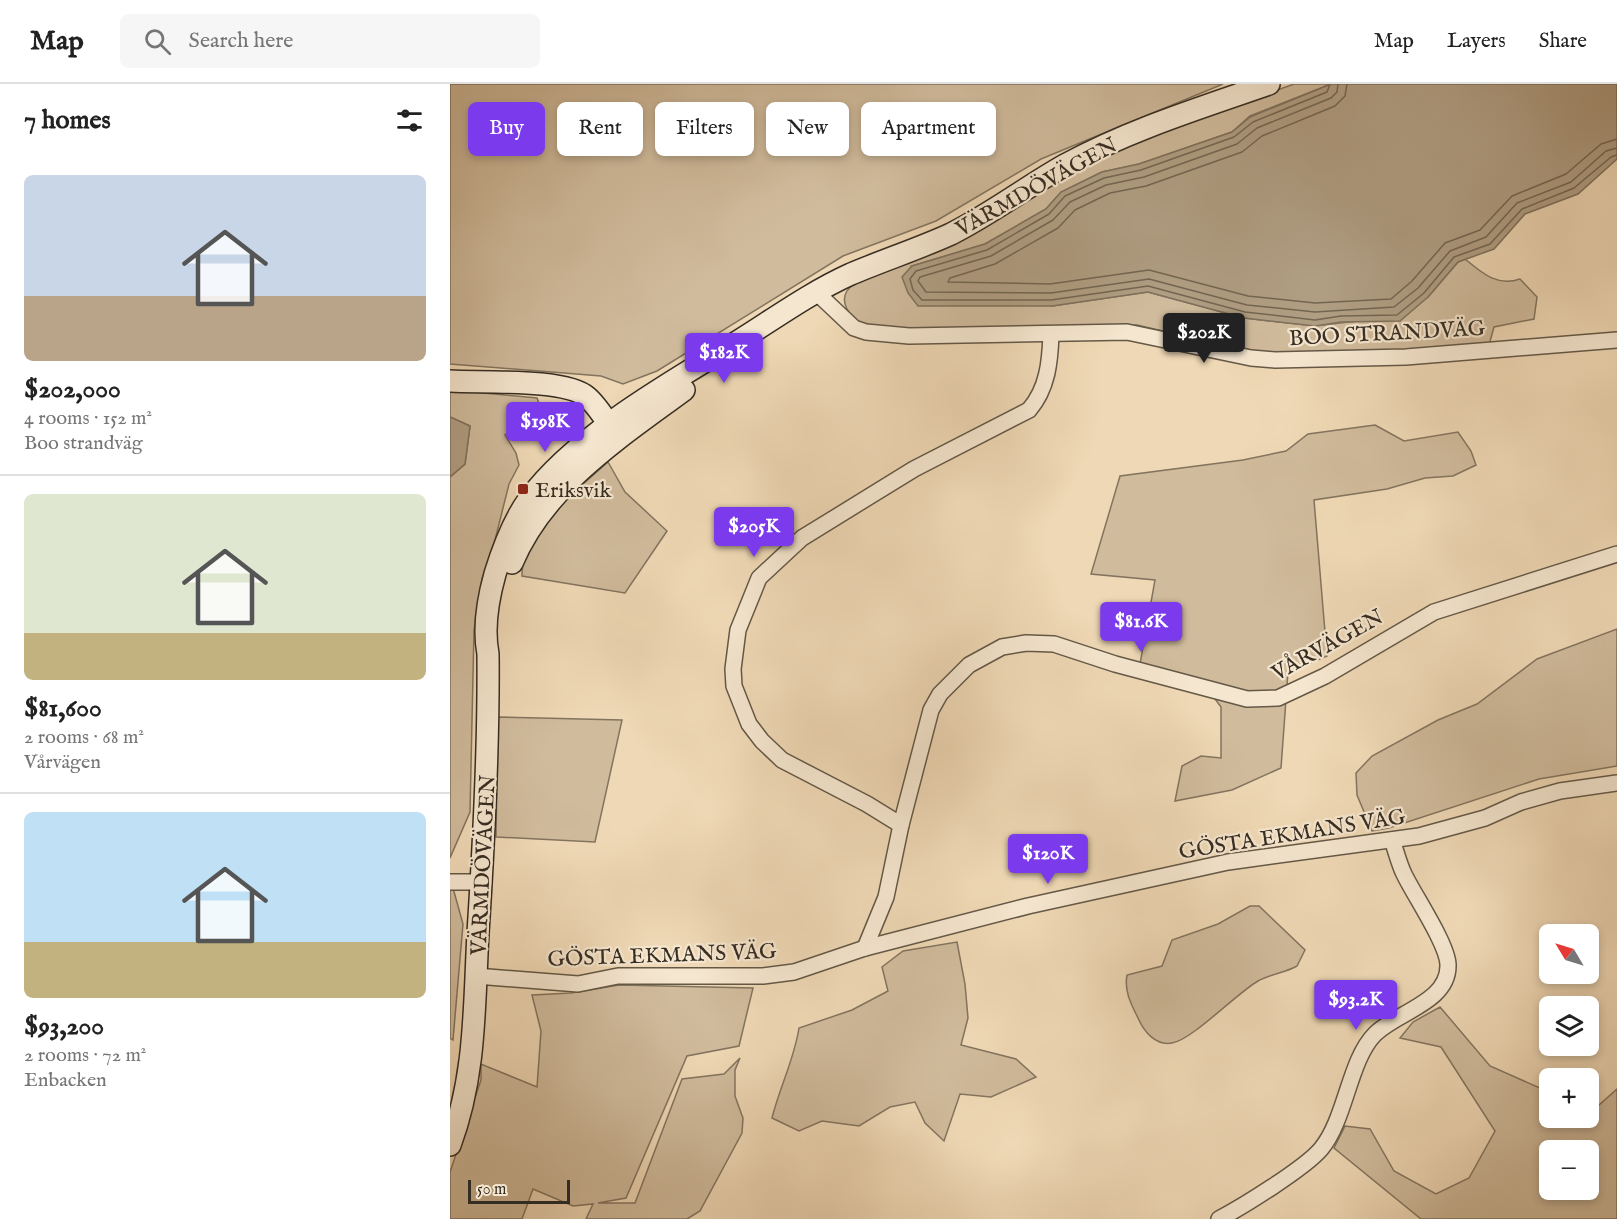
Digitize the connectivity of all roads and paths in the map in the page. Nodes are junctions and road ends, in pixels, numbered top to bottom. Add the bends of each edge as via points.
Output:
1 (1269, 84) edge
2 (812, 296) junction
3 (1052, 334) junction
4 (1617, 340) edge
5 (450, 381) edge
6 (614, 433) junction
7 (1617, 554) edge
8 (1617, 783) edge
9 (901, 825) junction
10 (1392, 840) junction
11 (450, 882) edge
12 (482, 882) junction
13 (865, 948) junction
14 (476, 976) junction
15 (450, 1145) edge
16 (1219, 1219) edge

1 - 2 main road, VÄRMDÖVÄGEN via 1102,146 949,234 849,275
2 - 3 street, BOO STRANDVÄG via 854,328 866,332 909,336
2 - 6 main road, VÄRMDÖVÄGEN
3 - 4 street, BOO STRANDVÄG via 1127,332 1275,360 1406,357
3 - 9 street via 1044,383 1029,410 914,469 802,538 759,578 738,630 734,686 749,724 762,741 782,760
5 - 6 main road via 572,389 586,395
6 - 12 main road, VÄRMDÖVÄGEN via 544,508 523,539 498,603 488,654 488,774
7 - 9 street, VÅRVÄGEN via 1434,612 1325,676 1278,698 1247,699 1054,644 1002,647 969,665 940,694 922,738
8 - 10 street, GÖSTA EKMANS VÄG via 1560,790 1485,818
9 - 13 street, VÅRVÄGEN via 886,897
10 - 13 street, GÖSTA EKMANS VÄG via 1228,862 1028,906
10 - 16 street via 1403,872 1446,955 1446,978 1434,995 1373,1036 1321,1150
11 - 12 street
12 - 14 main road, VÄRMDÖVÄGEN
13 - 14 street, GÖSTA EKMANS VÄG via 794,972 763,976 618,976 578,984
14 - 15 main road, VÄRMDÖVÄGEN via 470,1073

